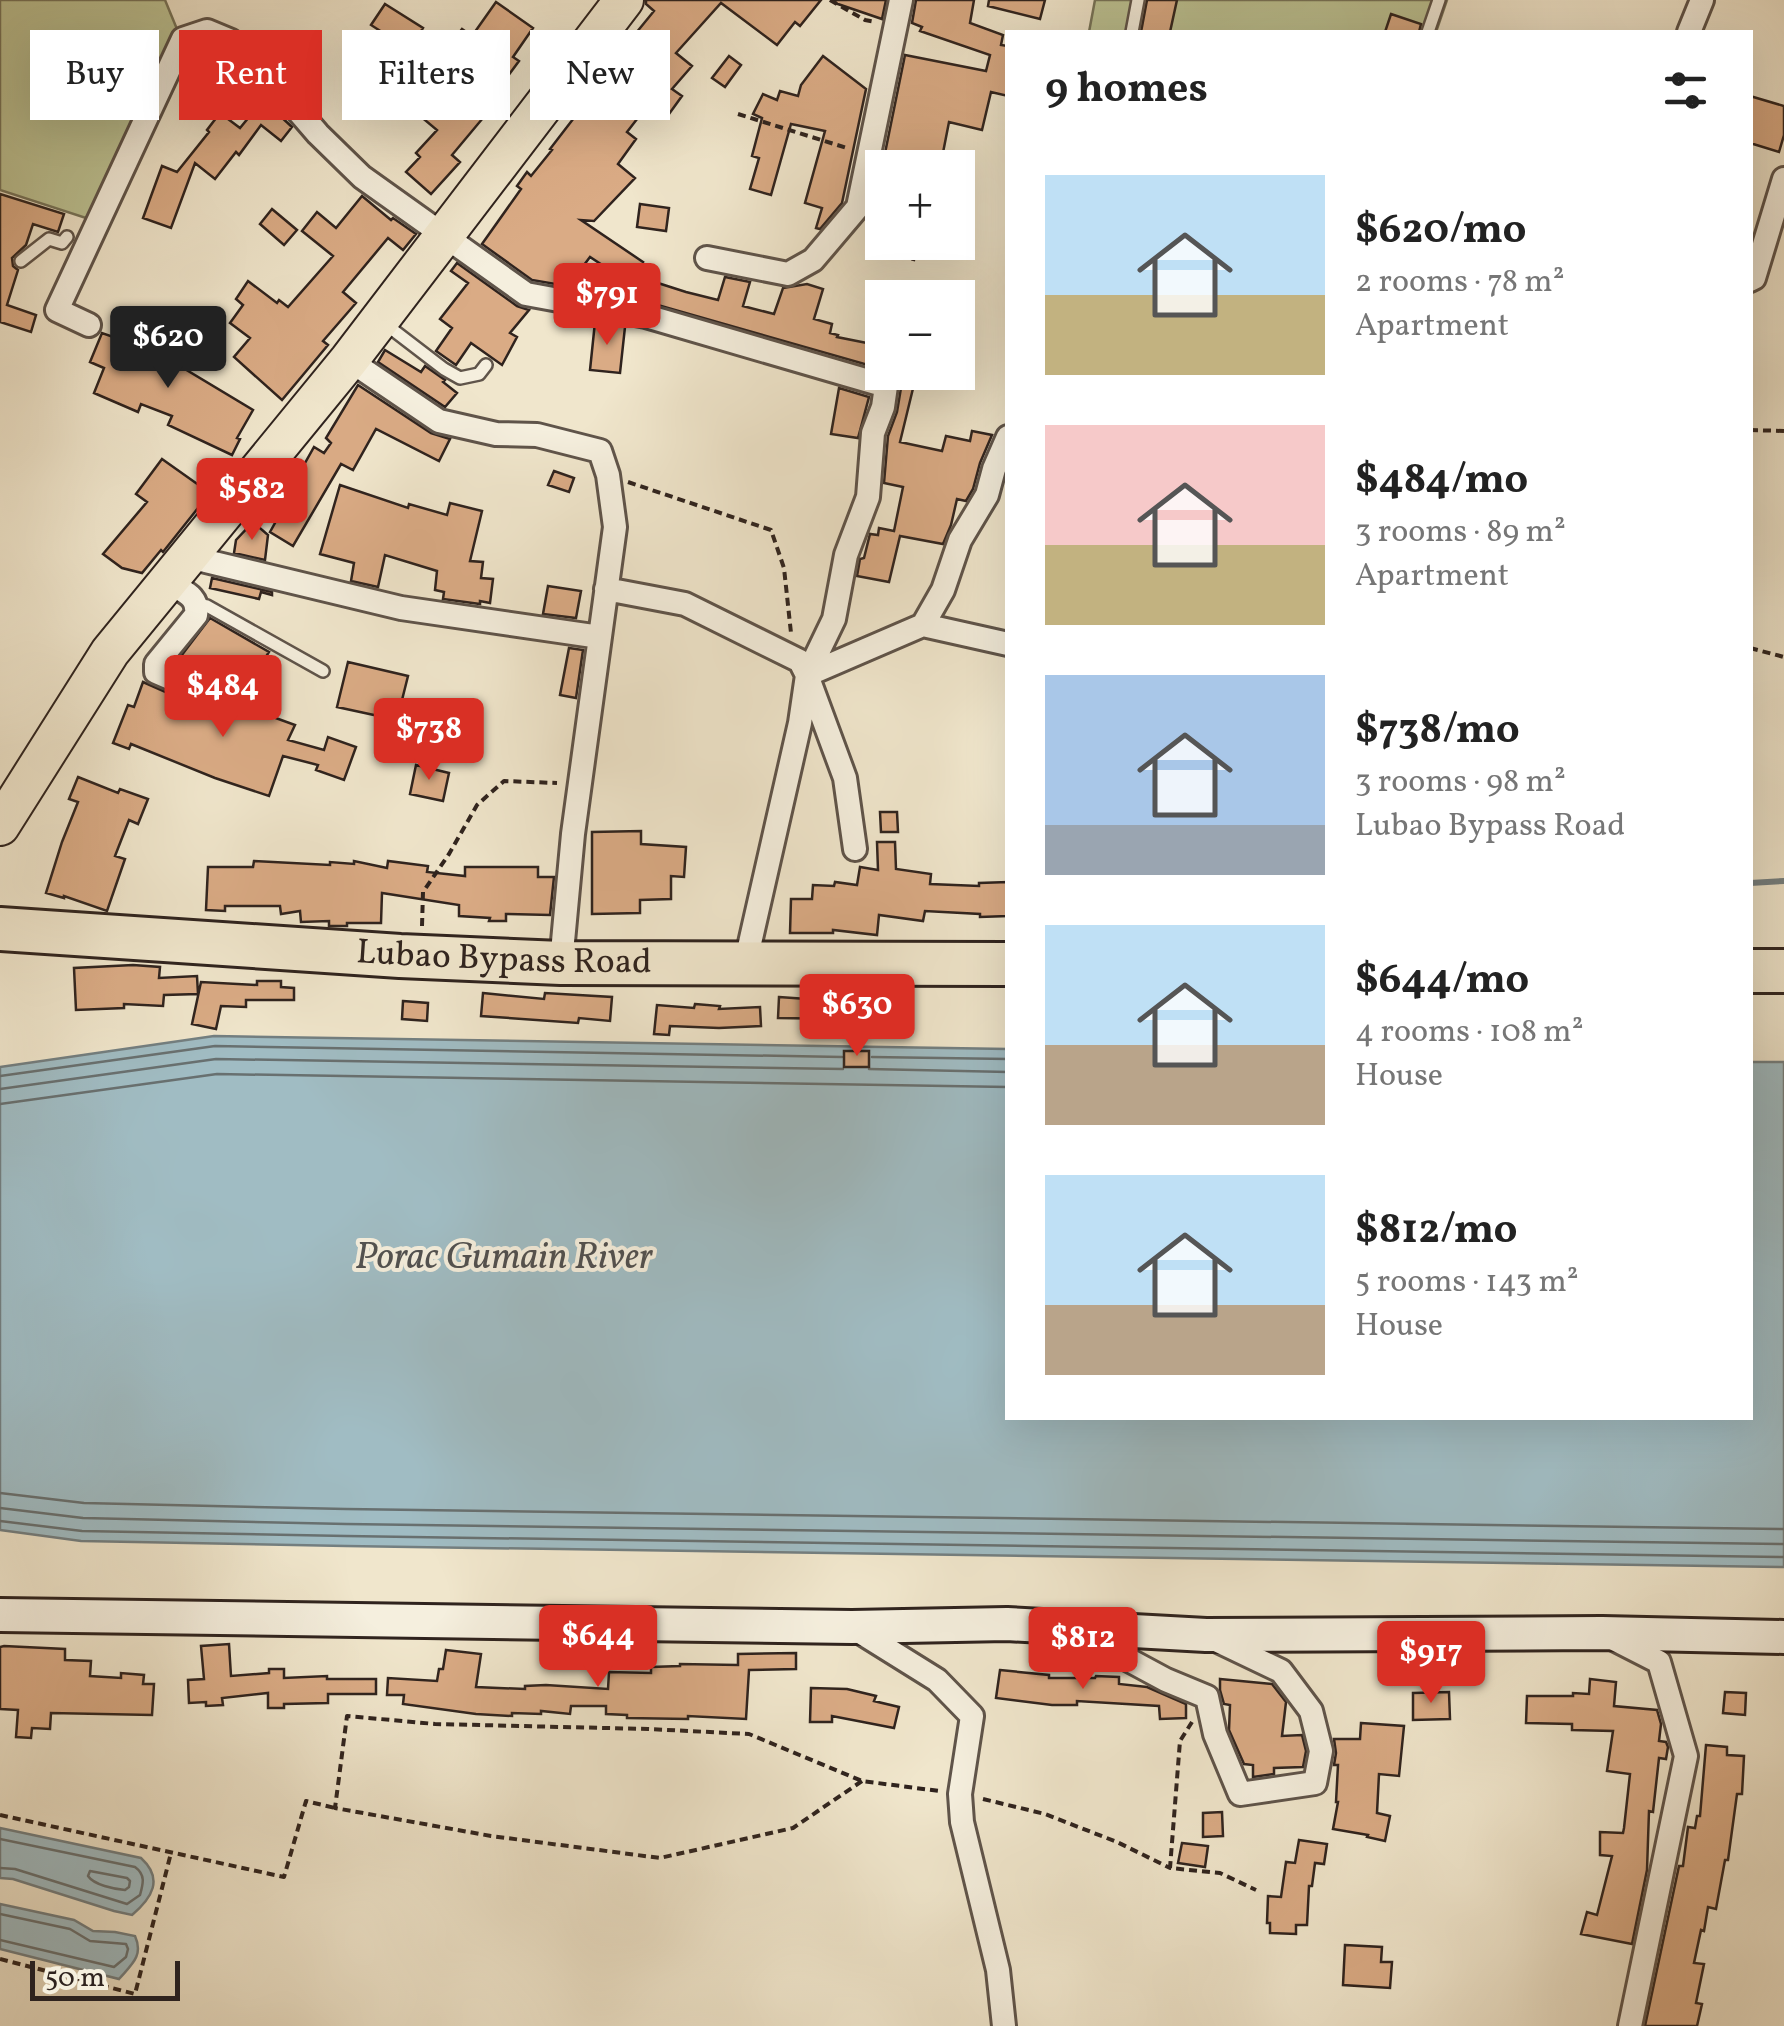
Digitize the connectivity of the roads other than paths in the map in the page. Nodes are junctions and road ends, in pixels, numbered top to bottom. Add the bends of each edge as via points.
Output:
1 (624, 0) edge
2 (901, 0) edge
3 (1138, 0) edge
4 (1438, 0) edge
5 (1702, 0) edge
6 (1132, 30) edge
7 (1429, 30) edge
8 (1690, 30) edge
9 (1784, 179) edge
10 (49, 232) dead end
11 (446, 236) junction
12 (78, 238) junction
13 (708, 258) dead end
14 (21, 261) dead end
15 (1753, 278) edge
16 (379, 320) junction
17 (89, 325) dead end
18 (349, 360) junction
19 (486, 365) dead end
20 (1005, 445) edge
21 (185, 581) junction
22 (606, 589) junction
23 (923, 625) junction
24 (600, 636) junction
25 (1005, 643) edge
26 (804, 668) junction
27 (323, 671) dead end
28 (209, 695) dead end
29 (0, 826) edge
30 (855, 848) dead end
31 (0, 929) edge
32 (561, 962) junction
33 (1005, 964) edge
34 (745, 965) junction
35 (1753, 971) edge
36 (1784, 971) edge
37 (0, 1615) edge
38 (852, 1627) junction
39 (1072, 1629) junction
40 (1602, 1633) junction
41 (1206, 1635) junction
42 (1784, 1637) edge
43 (1004, 2026) edge
44 (1630, 2026) edge

1 - 11 main road
2 - 13 street via 858,207 813,260 788,274
3 - 6 lane
4 - 7 lane
5 - 8 street
9 - 15 street
10 - 12 lane
11 - 12 street via 362,177 268,76 231,42 207,31 183,39
11 - 16 main road
11 - 26 street via 526,294 646,316 886,386 873,433 868,498 846,555 834,619
12 - 14 lane via 50,239
12 - 17 street via 57,310
16 - 18 main road
16 - 19 lane via 460,378
18 - 21 main road
18 - 22 street via 439,421 600,451 614,527
20 - 23 street
21 - 24 street
21 - 27 lane via 206,606
21 - 28 street via 196,614 154,668
21 - 29 main road via 110,652
22 - 24 street
22 - 26 street via 685,604
23 - 25 street
23 - 26 street
24 - 32 street
26 - 30 street via 845,778
26 - 34 street via 800,723
31 - 32 highway, Lubao Bypass Road
32 - 34 highway, Lubao Bypass Road
33 - 34 highway, Lubao Bypass Road
35 - 36 highway
37 - 38 street
38 - 39 street
38 - 43 street via 937,1680 972,1716 962,1822 998,1970
39 - 41 street
39 - 41 street via 1207,1696 1240,1794 1315,1783 1321,1750 1312,1711 1282,1671
40 - 41 street
40 - 42 street
40 - 44 street via 1659,1662 1686,1756

